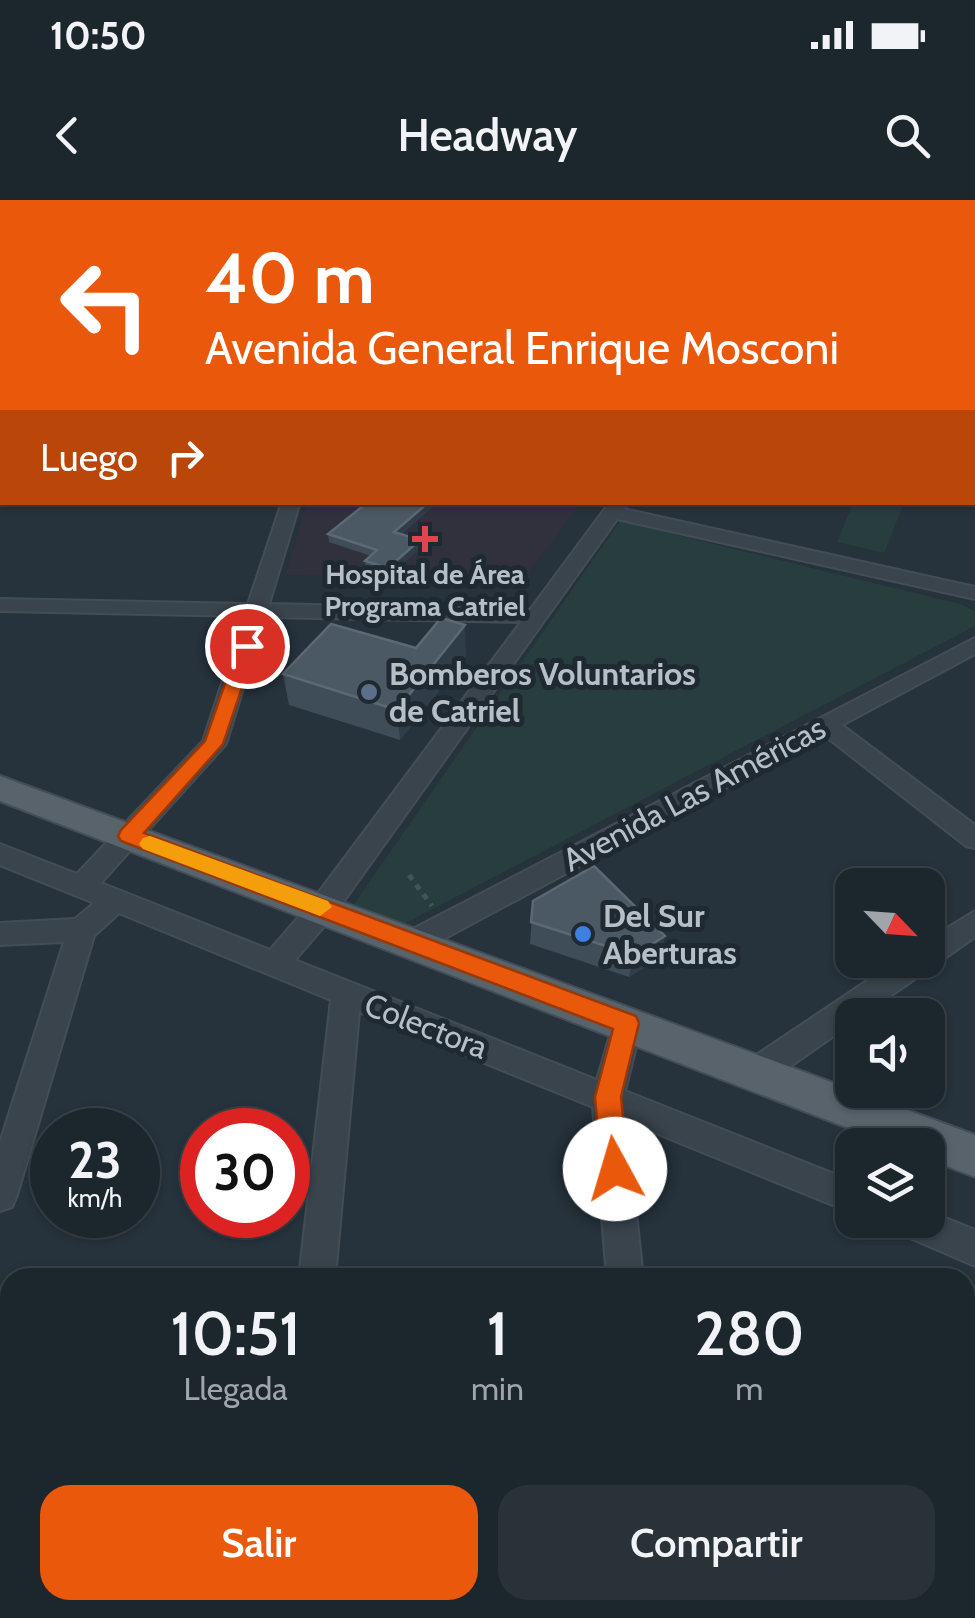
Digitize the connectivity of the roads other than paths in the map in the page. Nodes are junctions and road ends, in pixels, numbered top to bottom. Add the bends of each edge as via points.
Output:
1 (290, 505) edge
2 (617, 507) edge
3 (975, 593) edge
4 (0, 605) edge
5 (258, 610) junction
6 (536, 616) junction
7 (975, 646) edge
8 (826, 724) junction
9 (0, 788) edge
10 (129, 836) junction
11 (975, 838) edge
12 (0, 854) edge
13 (82, 886) junction
14 (116, 900) junction
15 (323, 908) junction
16 (975, 922) edge
17 (82, 930) junction
18 (429, 933) junction
19 (0, 934) edge
20 (945, 943) edge
21 (275, 964) junction
22 (894, 978) edge
23 (346, 995) junction
24 (627, 1023) junction
25 (757, 1072) junction
26 (608, 1097) junction
27 (975, 1156) edge
28 (835, 1190) edge
29 (0, 1194) edge
30 (945, 1235) edge
31 (975, 1248) edge
32 (319, 1268) edge
33 (625, 1268) edge

1 - 5 street
2 - 3 street
2 - 6 street
4 - 5 street
5 - 6 street
5 - 10 street via 214,744
6 - 15 street
7 - 8 street, Avenida Las Américas
8 - 11 street
8 - 18 street, Avenida Las Américas
9 - 10 main road
10 - 13 street
10 - 15 main road
12 - 13 street, Colectora
13 - 14 street, Colectora
14 - 17 street
14 - 21 street, Colectora
15 - 18 main road
15 - 21 street
16 - 20 street
17 - 19 street
17 - 29 street
18 - 24 main road
21 - 23 street, Colectora
22 - 25 street
23 - 26 street, Colectora
23 - 32 street
24 - 25 main road
24 - 26 street
25 - 27 main road
26 - 28 street, Colectora
26 - 33 street
30 - 31 street

